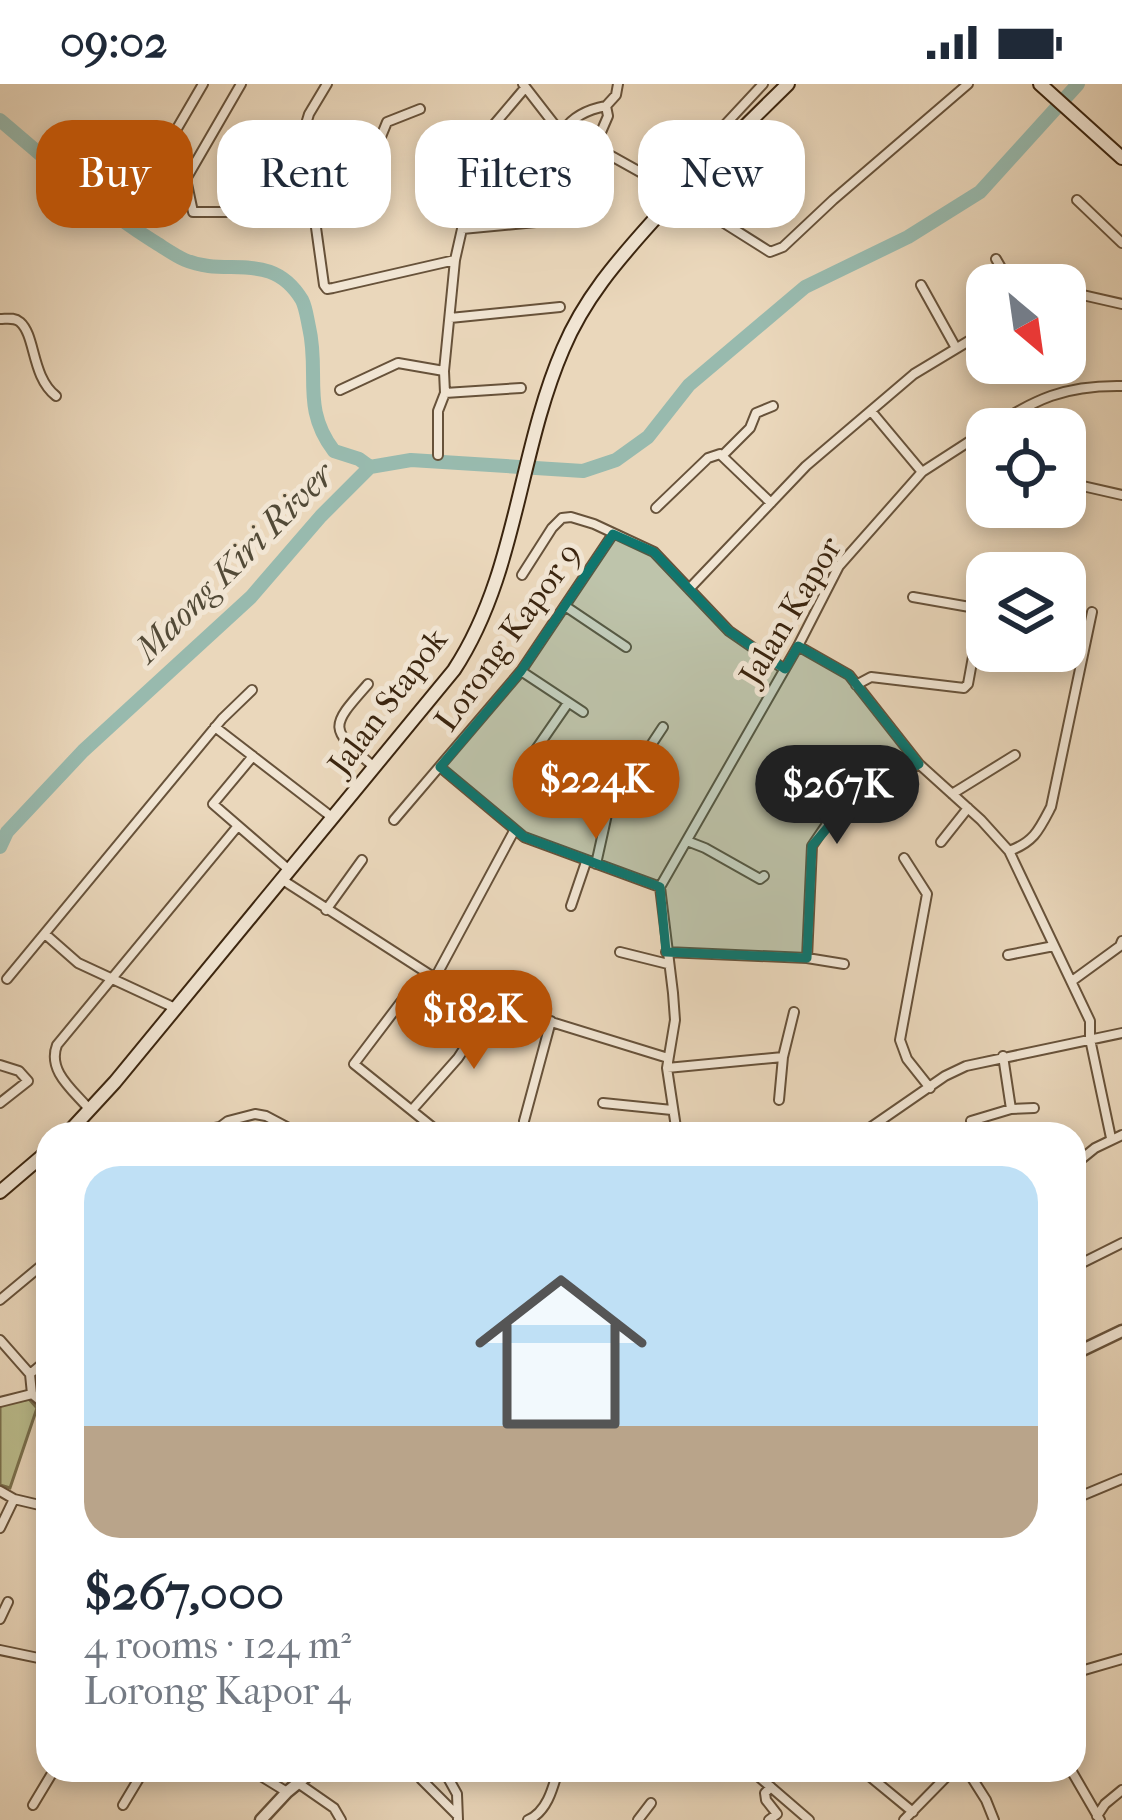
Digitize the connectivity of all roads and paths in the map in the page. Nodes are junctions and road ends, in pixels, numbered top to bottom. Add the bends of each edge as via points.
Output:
1 (203, 84) edge
2 (242, 84) edge
3 (327, 84) edge
4 (618, 84) edge
5 (968, 84) edge
6 (1040, 84) edge
7 (789, 85) edge
8 (524, 86) edge
9 (758, 86) edge
10 (769, 100) junction
11 (606, 106) junction
12 (420, 109) dead end
13 (182, 120) edge
14 (221, 120) edge
15 (307, 120) edge
16 (391, 120) edge
17 (551, 120) edge
18 (574, 120) edge
19 (606, 120) edge
20 (730, 120) edge
21 (747, 120) edge
22 (217, 126) edge
23 (1122, 158) edge
24 (1078, 200) dead end
25 (217, 212) edge
26 (805, 226) edge
27 (314, 228) edge
28 (472, 228) edge
29 (642, 228) edge
30 (733, 228) edge
31 (802, 228) edge
32 (462, 229) junction
33 (1122, 243) edge
34 (996, 259) dead end
35 (455, 260) junction
36 (999, 264) edge
37 (921, 284) dead end
38 (1086, 296) edge
39 (1122, 304) edge
40 (560, 307) dead end
41 (450, 318) junction
42 (0, 319) edge
43 (966, 342) edge
44 (956, 348) junction
45 (444, 371) junction
46 (1122, 386) edge
47 (521, 388) dead end
48 (340, 390) dead end
49 (445, 392) junction
50 (56, 396) dead end
51 (773, 406) dead end
52 (1027, 408) edge
53 (871, 411) junction
54 (966, 444) edge
55 (438, 455) dead end
56 (723, 455) junction
57 (922, 472) junction
58 (1086, 487) edge
59 (1122, 495) edge
60 (771, 503) junction
61 (656, 508) dead end
62 (613, 534) junction
63 (522, 575) dead end
64 (688, 590) junction
65 (913, 597) dead end
66 (565, 606) junction
67 (966, 606) edge
68 (1092, 612) dead end
69 (799, 646) junction
70 (626, 647) dead end
71 (784, 669) junction
72 (521, 671) junction
73 (970, 672) edge
74 (368, 684) dead end
75 (856, 685) junction
76 (252, 690) dead end
77 (568, 703) junction
78 (583, 712) dead end
79 (215, 727) junction
80 (663, 727) dead end
81 (1016, 755) dead end
82 (254, 756) junction
83 (920, 764) junction
84 (375, 766) junction
85 (440, 767) junction
86 (521, 771) dead end
87 (952, 794) junction
88 (968, 808) junction
89 (333, 818) junction
90 (394, 820) dead end
91 (237, 827) junction
92 (514, 830) junction
93 (687, 841) junction
94 (941, 842) dead end
95 (1009, 851) junction
96 (904, 858) dead end
97 (362, 860) dead end
98 (591, 863) junction
99 (284, 874) junction
100 (764, 876) dead end
101 (660, 887) junction
102 (571, 906) dead end
103 (326, 910) junction
104 (45, 934) junction
105 (1122, 941) edge
106 (1054, 946) junction
107 (620, 952) dead end
108 (666, 952) junction
109 (1008, 956) dead end
110 (807, 958) junction
111 (668, 964) junction
112 (844, 964) dead end
113 (112, 977) junction
114 (435, 977) junction
115 (7, 980) dead end
116 (1072, 981) junction
117 (407, 994) dead end
118 (494, 1004) junction
119 (175, 1008) junction
120 (794, 1012) dead end
121 (551, 1022) junction
122 (1122, 1033) edge
123 (1090, 1039) junction
124 (1003, 1056) junction
125 (783, 1057) junction
126 (668, 1063) junction
127 (0, 1065) edge
128 (930, 1088) junction
129 (778, 1100) dead end
130 (0, 1103) edge
131 (603, 1103) dead end
132 (1034, 1108) dead end
133 (88, 1109) junction
134 (1011, 1109) junction
135 (412, 1110) junction
136 (672, 1110) junction
137 (524, 1121) dead end
138 (970, 1121) dead end
139 (77, 1122) edge
140 (226, 1122) edge
141 (277, 1122) edge
142 (426, 1122) edge
143 (674, 1122) edge
144 (879, 1122) edge
145 (1122, 1135) edge
146 (1111, 1138) junction
147 (1086, 1156) edge
148 (36, 1161) edge
149 (0, 1192) edge
150 (1122, 1244) edge
151 (1086, 1261) edge
152 (36, 1270) edge
153 (0, 1300) edge
154 (1122, 1331) edge
155 (0, 1340) edge
156 (1086, 1348) edge
157 (36, 1369) edge
158 (30, 1374) junction
159 (32, 1394) junction
160 (36, 1398) edge
161 (0, 1402) edge
162 (1122, 1479) edge
163 (0, 1491) edge
164 (1086, 1494) edge
165 (14, 1499) junction
166 (36, 1504) edge
167 (0, 1528) edge
168 (8, 1602) dead end
169 (0, 1619) edge
170 (0, 1650) edge
171 (36, 1658) edge
172 (1122, 1659) edge
173 (1086, 1670) edge
174 (47, 1782) edge
175 (136, 1782) edge
176 (271, 1782) edge
177 (300, 1782) edge
178 (424, 1782) edge
179 (450, 1782) edge
180 (555, 1782) edge
181 (765, 1782) edge
182 (877, 1782) edge
183 (942, 1782) edge
184 (975, 1782) edge
185 (1078, 1782) edge
186 (298, 1784) junction
187 (771, 1787) junction
188 (1122, 1790) edge
189 (287, 1792) junction
190 (651, 1803) dead end
191 (33, 1805) dead end
192 (123, 1805) dead end
193 (913, 1812) junction
194 (457, 1817) edge
195 (1098, 1818) edge
196 (535, 1819) edge
197 (261, 1820) edge
198 (341, 1820) edge
199 (638, 1820) edge
200 (769, 1820) edge
201 (809, 1820) edge
202 (904, 1820) edge
203 (994, 1820) edge

1 - 13 street
2 - 14 street
3 - 15 street
4 - 11 street
5 - 26 street
6 - 23 main road
7 - 10 main road, Jalan Stapok
8 - 17 street
8 - 32 street via 482,149
9 - 10 street
9 - 20 street
10 - 21 main road, Jalan Stapok
11 - 18 street
11 - 19 street
12 - 16 street
22 - 25 street via 186,179 193,212
24 - 33 street
27 - 35 street via 327,289
28 - 32 street
29 - 84 main road, Jalan Stapok via 561,352 497,578 462,657
30 - 31 street via 776,251
32 - 35 street
34 - 36 street
35 - 41 street
37 - 44 street
38 - 39 street
40 - 41 street
41 - 45 street
42 - 50 street via 24,327 44,385
43 - 44 street
44 - 53 street
45 - 48 street via 398,363
45 - 49 street
46 - 52 street, Jalan Kapor via 1072,388
47 - 49 street
49 - 55 street
51 - 56 street via 756,413
53 - 57 street
53 - 60 street
54 - 57 street, Jalan Kapor
56 - 60 street
56 - 61 street via 708,458
57 - 69 street, Jalan Kapor via 839,566
58 - 59 street
60 - 64 street
62 - 63 street, Lorong Kapor 9 via 566,516
62 - 64 street, Lorong Kapor 9 via 654,552
62 - 66 street, Lorong Kapor 9
64 - 71 street, Lorong Kapor 9
65 - 67 street
66 - 70 street
66 - 72 street, Lorong Kapor 9
68 - 95 street via 1052,807 1027,844
69 - 71 street, Jalan Kapor
69 - 75 street
71 - 93 street, Jalan Kapor
72 - 77 street
72 - 85 street, Lorong Kapor 9
73 - 75 street via 964,688 871,676
74 - 84 street via 339,725 345,743
75 - 83 street
76 - 79 street
77 - 78 street
77 - 86 street
79 - 82 street
79 - 104 street
80 - 98 street via 608,810
81 - 87 street
82 - 89 street
82 - 91 street via 213,804
83 - 87 street
83 - 110 street via 851,800 812,846
84 - 89 main road, Jalan Stapok
85 - 90 street, Lorong Kapor 9
85 - 92 street
87 - 88 street
88 - 94 street
88 - 95 street
89 - 99 main road, Jalan Stapok
91 - 99 street
91 - 113 street
92 - 98 street
92 - 114 street
93 - 100 street
93 - 101 street, Jalan Kapor
95 - 106 street
96 - 128 street via 927,894 900,1040
97 - 103 street
98 - 101 street
98 - 102 street
99 - 103 street
99 - 119 main road, Jalan Stapok
101 - 108 street
103 - 114 street
104 - 113 street via 78,964
104 - 115 street
105 - 116 street
106 - 109 street
106 - 116 street
107 - 111 street
108 - 110 street
108 - 111 street
110 - 112 street
111 - 126 street via 675,1020
113 - 119 street
113 - 133 street via 53,1054
114 - 118 street
116 - 123 street
117 - 135 street via 354,1061
118 - 121 street
118 - 135 street
119 - 133 main road, Jalan Stapok
120 - 125 street
121 - 126 street
121 - 137 street
122 - 123 street
123 - 124 street
123 - 146 street
124 - 128 street
124 - 134 street
125 - 126 street
125 - 129 street
126 - 136 street
127 - 130 street via 28,1081
128 - 144 street
131 - 136 street
132 - 134 street
133 - 139 main road, Jalan Stapok
134 - 138 street
135 - 142 street
136 - 143 street
140 - 141 street via 255,1114
145 - 146 street
146 - 147 street
148 - 149 main road
150 - 151 street
152 - 153 street
154 - 156 street
155 - 158 street
157 - 158 street
158 - 159 street
159 - 160 street
159 - 161 street
162 - 164 street
163 - 165 street
165 - 166 street
165 - 167 street
168 - 169 street
170 - 171 street
172 - 173 street
174 - 191 street
175 - 192 street
176 - 189 street
177 - 186 street
178 - 194 street
179 - 194 street
180 - 196 street
181 - 187 street
182 - 193 street
183 - 193 street
184 - 203 street
185 - 195 street
186 - 189 street
186 - 198 street
187 - 200 street via 766,1800 777,1814
187 - 201 street
188 - 195 street
189 - 197 street
190 - 199 street
193 - 202 street

